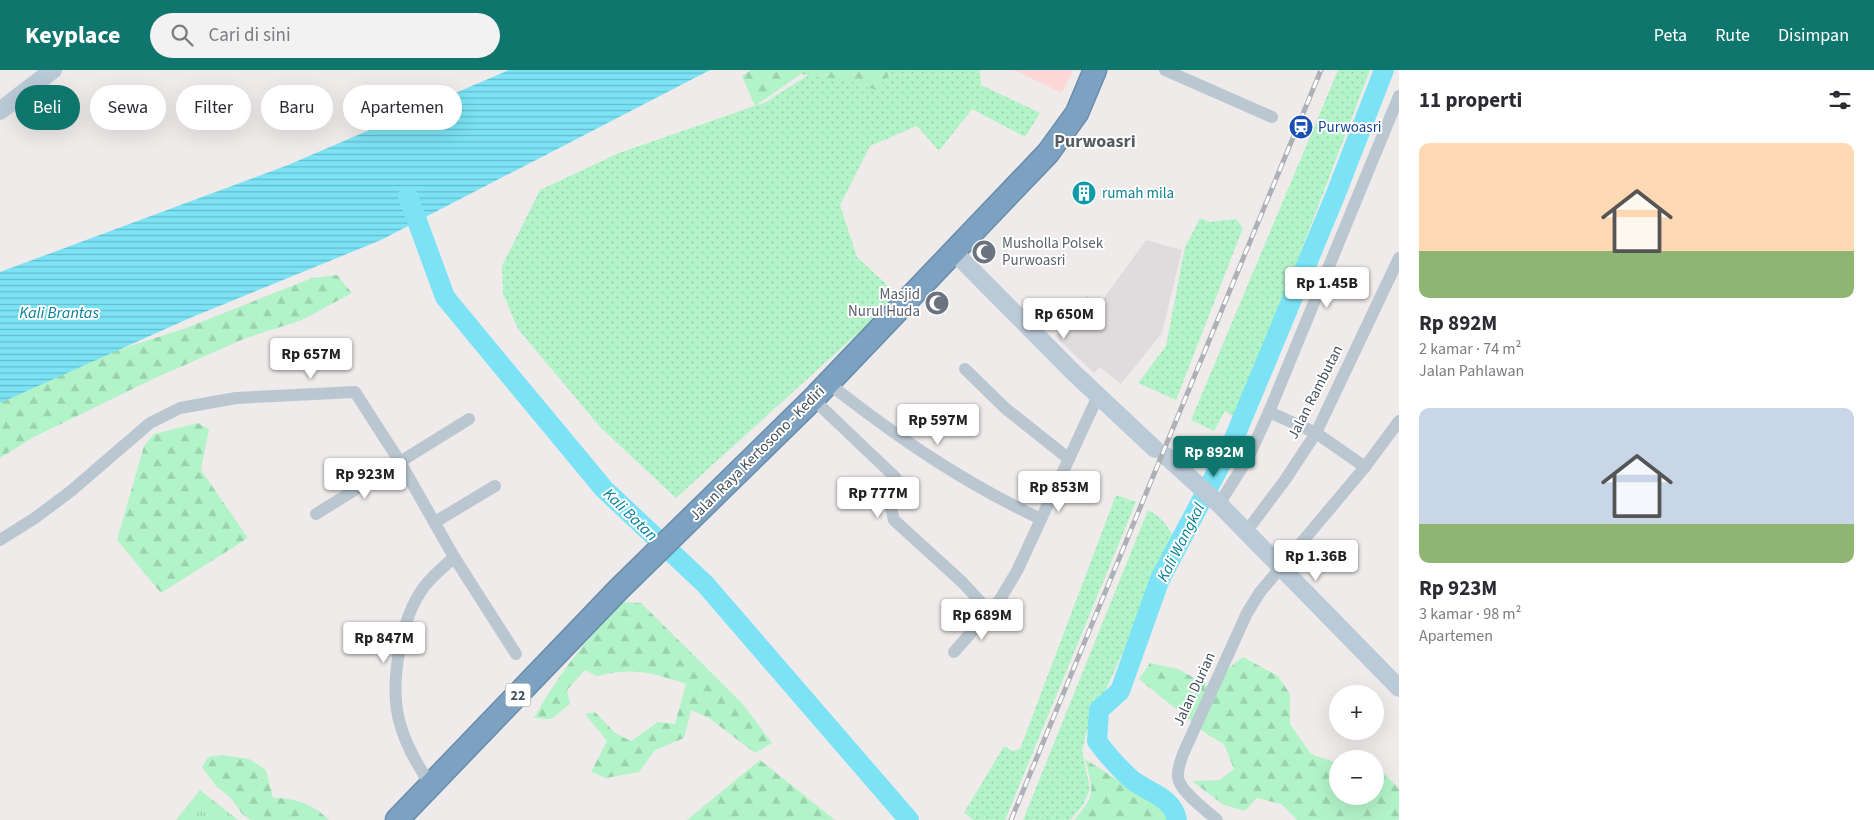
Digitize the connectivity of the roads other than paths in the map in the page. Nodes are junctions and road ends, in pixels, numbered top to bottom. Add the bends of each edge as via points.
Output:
1 (52, 70) edge
2 (1095, 70) edge
3 (1165, 70) edge
4 (1399, 96) edge
5 (0, 112) edge
6 (1272, 118) dead end
7 (954, 252) junction
8 (1399, 258) edge
9 (965, 369) dead end
10 (828, 383) junction
11 (1098, 396) junction
12 (813, 399) junction
13 (1269, 412) junction
14 (468, 419) dead end
15 (1399, 421) edge
16 (1316, 433) junction
17 (1069, 460) junction
18 (400, 462) junction
19 (1365, 467) junction
20 (495, 486) dead end
21 (1216, 502) junction
22 (316, 514) dead end
23 (1041, 519) junction
24 (435, 522) junction
25 (1246, 532) junction
26 (0, 540) edge
27 (454, 557) junction
28 (1279, 567) junction
29 (990, 612) junction
30 (954, 652) dead end
31 (516, 654) dead end
32 (1399, 688) edge
33 (430, 784) junction
34 (397, 820) edge
35 (1217, 820) edge

1 - 5 main road
2 - 7 highway, Jalan Raya Kertosono - Kediri / 22 via 1064,133
3 - 6 street
4 - 13 street
7 - 10 highway, Jalan Raya Kertosono - Kediri / 22
7 - 11 main road
8 - 16 street, Jalan Rambutan
9 - 17 street
10 - 12 highway, Jalan Raya Kertosono - Kediri / 22
10 - 23 street via 959,477
11 - 17 street
11 - 21 main road
12 - 29 street via 896,478 898,483 890,504 894,520
12 - 33 highway, Jalan Raya Kertosono - Kediri / 22
13 - 16 street
13 - 21 street via 1248,458
14 - 18 street
15 - 19 street, Jalan Durian
16 - 19 street
16 - 25 street, Jalan Rambutan
17 - 23 street
18 - 22 street
18 - 24 street
18 - 26 street via 355,392 212,401 180,408 150,424 71,491
19 - 28 street, Jalan Durian
20 - 24 street
21 - 25 main road
23 - 29 street via 1017,572
24 - 27 street
25 - 28 main road
27 - 31 street
27 - 33 street via 425,586 417,600 405,624 399,654 397,703 400,724 413,756
28 - 32 main road
28 - 35 street, Jalan Durian via 1247,613 1181,760 1180,783
29 - 30 street
33 - 34 highway, Jalan Raya Kertosono - Kediri / 22

